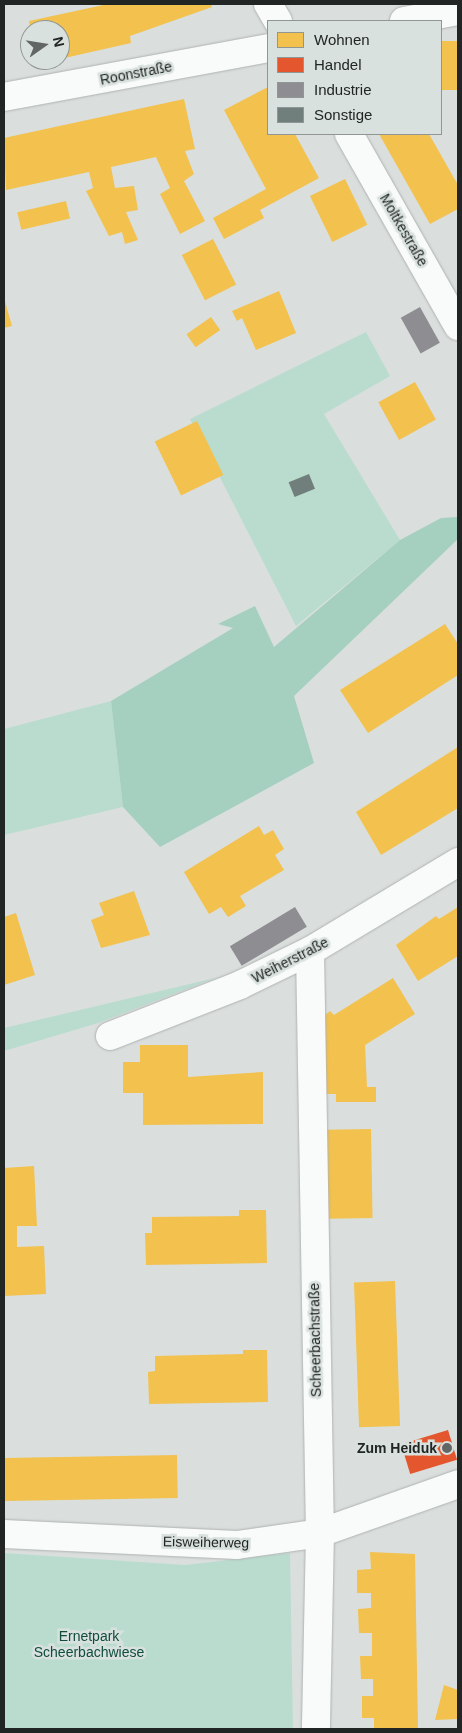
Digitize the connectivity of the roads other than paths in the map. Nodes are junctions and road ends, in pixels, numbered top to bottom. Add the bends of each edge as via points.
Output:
1 (268, 4) edge
2 (458, 10) edge
3 (277, 20) edge
4 (409, 20) edge
5 (267, 48) edge
6 (4, 97) edge
7 (350, 135) edge
8 (458, 326) edge
9 (458, 862) edge
10 (310, 951) junction
11 (110, 1036) dead end
12 (458, 1484) edge
13 (320, 1533) junction
14 (4, 1534) edge
15 (316, 1729) edge

1 - 3 street
2 - 4 street
5 - 6 street, Roonstraße
7 - 8 street, Moltkestraße
9 - 10 street, Weiherstraße
10 - 11 street, Weiherstraße via 240,985
10 - 13 street, Scheerbachstraße
12 - 13 street, Eisweiherweg
13 - 14 street, Eisweiherweg via 237,1545
13 - 15 street, Scheerbachstraße

